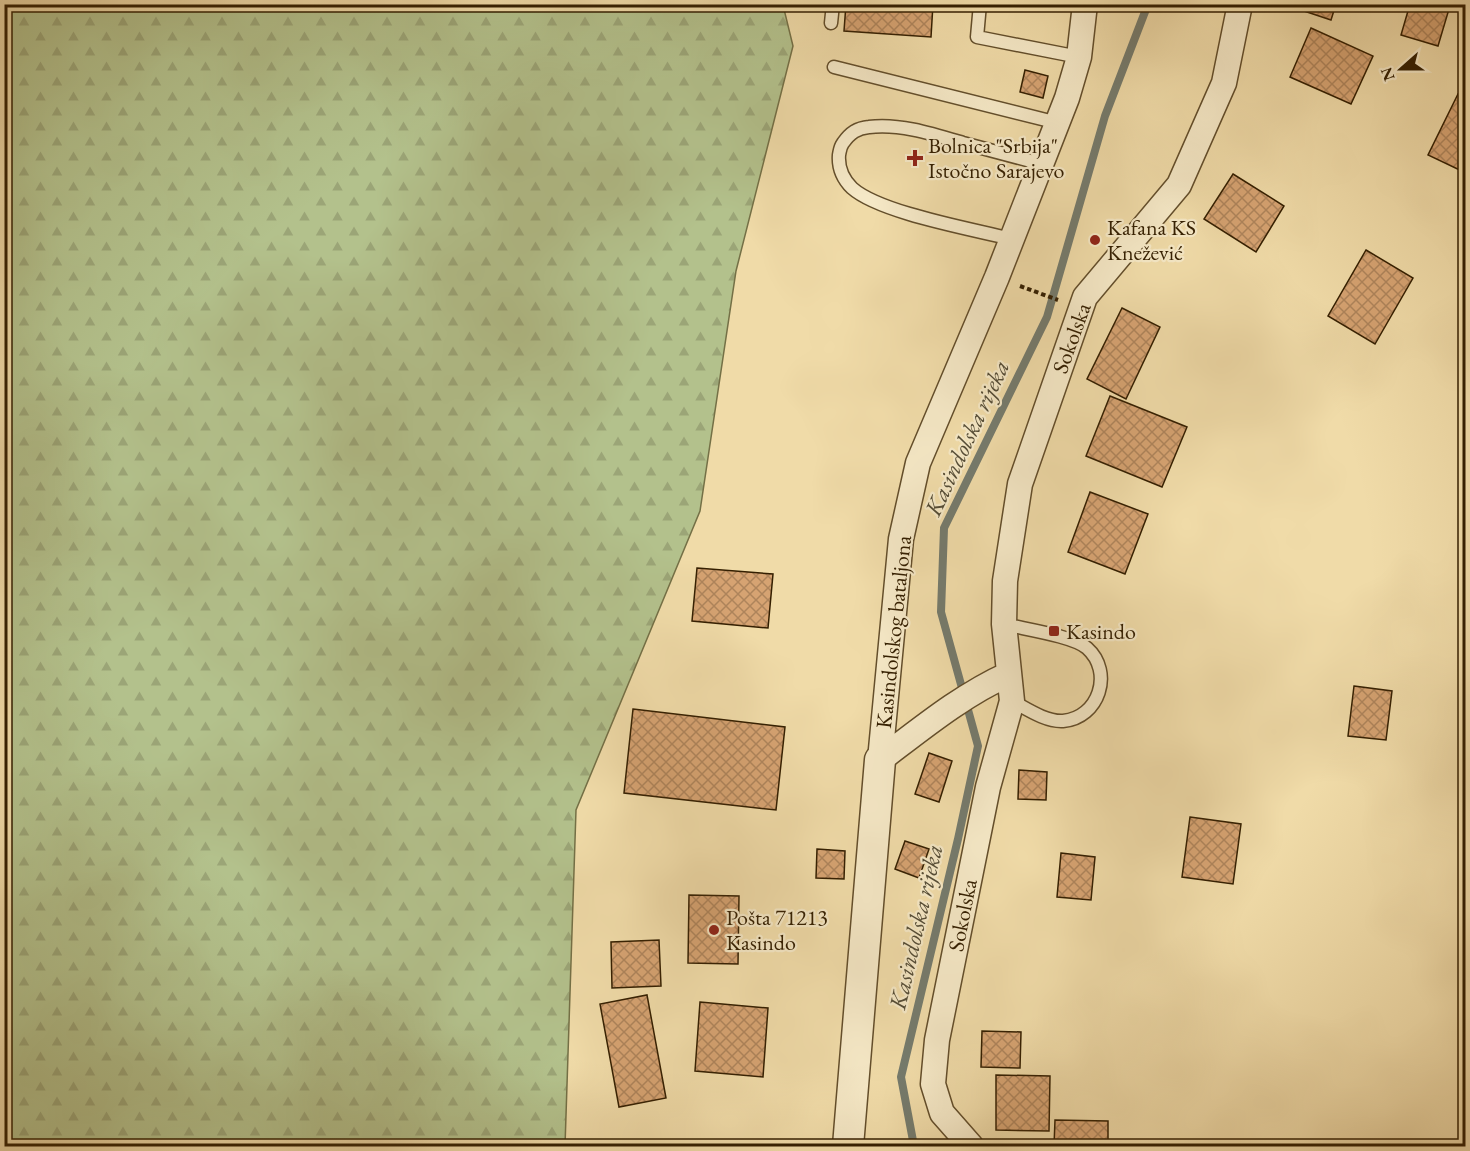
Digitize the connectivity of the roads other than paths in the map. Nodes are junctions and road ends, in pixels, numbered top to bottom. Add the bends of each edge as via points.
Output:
1 (833, 4) edge
2 (980, 4) edge
3 (1085, 4) edge
4 (1240, 4) edge
5 (831, 23) dead end
6 (1079, 57) junction
7 (834, 67) dead end
8 (1058, 123) junction
9 (1042, 165) junction
10 (1011, 239) junction
11 (1004, 624) junction
12 (1000, 678) junction
13 (1012, 701) junction
14 (880, 760) junction
15 (848, 1146) edge
16 (971, 1146) edge

1 - 5 lane
2 - 6 lane via 976,37
3 - 6 street, Kasindolskog bataljona
4 - 11 street, Sokolska via 1224,83 1179,185 1085,297 1020,484 1005,581
6 - 8 street, Kasindolskog bataljona
7 - 8 lane
8 - 9 street, Kasindolskog bataljona
9 - 10 street, Kasindolskog bataljona
9 - 10 lane via 927,133 872,126 858,128 840,147 838,162 842,175 869,198 893,209
10 - 14 street, Kasindolskog bataljona via 918,463 901,539
11 - 12 street, Sokolska
11 - 13 lane via 1076,641 1096,658 1101,671 1097,699 1077,718 1049,719
12 - 13 street, Sokolska
12 - 14 street via 930,722
13 - 16 street, Sokolska via 988,787 937,1040 933,1084 942,1113
14 - 15 street, Kasindolskog bataljona

